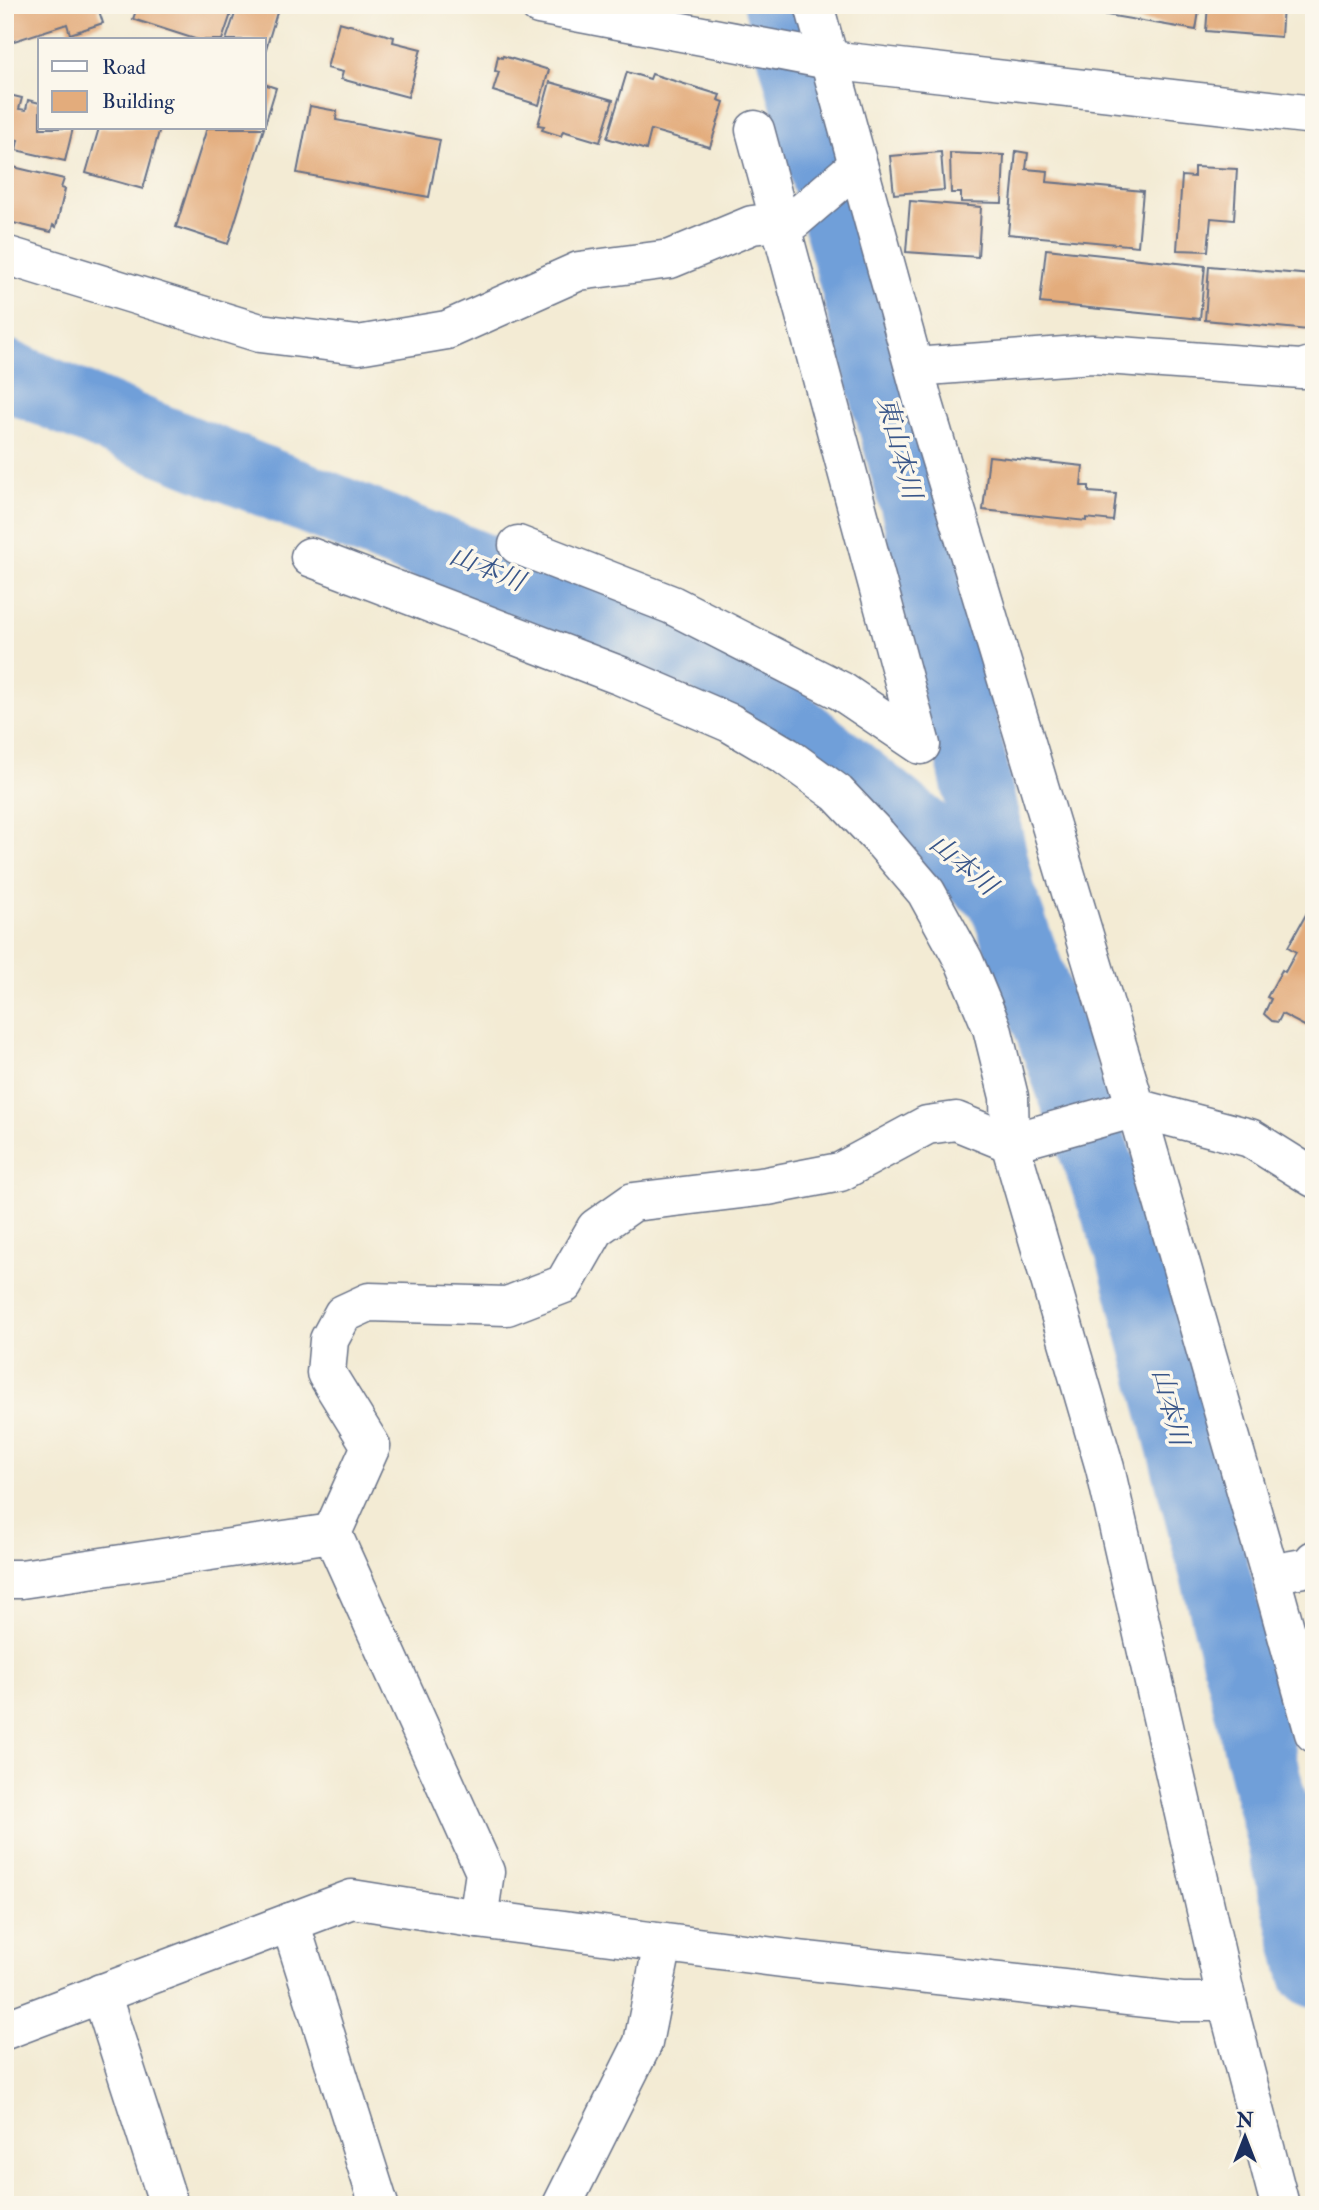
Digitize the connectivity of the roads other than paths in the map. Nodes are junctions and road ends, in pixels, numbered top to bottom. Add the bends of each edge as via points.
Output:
1 (539, 5) edge
2 (814, 5) edge
3 (821, 58) junction
4 (1314, 116) edge
5 (755, 130) dead end
6 (858, 165) junction
7 (787, 220) junction
8 (5, 254) edge
9 (1314, 365) edge
10 (914, 367) junction
11 (518, 545) dead end
12 (310, 557) dead end
13 (1136, 1108) junction
14 (1010, 1143) junction
15 (1314, 1178) edge
16 (332, 1533) junction
17 (1314, 1560) edge
18 (1270, 1574) junction
19 (5, 1579) edge
20 (1314, 1733) edge
21 (478, 1919) junction
22 (290, 1922) junction
23 (663, 1942) junction
24 (101, 1993) junction
25 (1227, 2002) junction
26 (5, 2030) edge
27 (169, 2205) edge
28 (379, 2205) edge
29 (562, 2205) edge
30 (1280, 2205) edge

1 - 3 street
2 - 3 street
3 - 4 street
3 - 6 street
5 - 7 street
6 - 7 street
6 - 10 street
7 - 8 street via 752,225 670,259 579,271 447,330 358,345 260,333
7 - 11 street via 921,745 841,691 684,611
9 - 10 street via 1301,369 1092,354
10 - 13 street
12 - 14 street via 718,718 786,756 837,793 926,892 964,961 992,1028 1009,1097
13 - 14 street
13 - 15 street via 1250,1138
13 - 18 street
14 - 16 street via 956,1121 927,1125 840,1172 633,1202 596,1228 564,1284 507,1306 369,1302 342,1314 328,1340 326,1373 371,1446
14 - 25 street via 1105,1468
16 - 19 street
16 - 21 street via 485,1872
17 - 18 street via 1309,1567
18 - 20 street
21 - 22 street via 352,1899
21 - 23 street
22 - 24 street
22 - 28 street
23 - 25 street via 1155,2000
23 - 29 street via 643,2043
24 - 26 street
24 - 27 street
25 - 30 street

